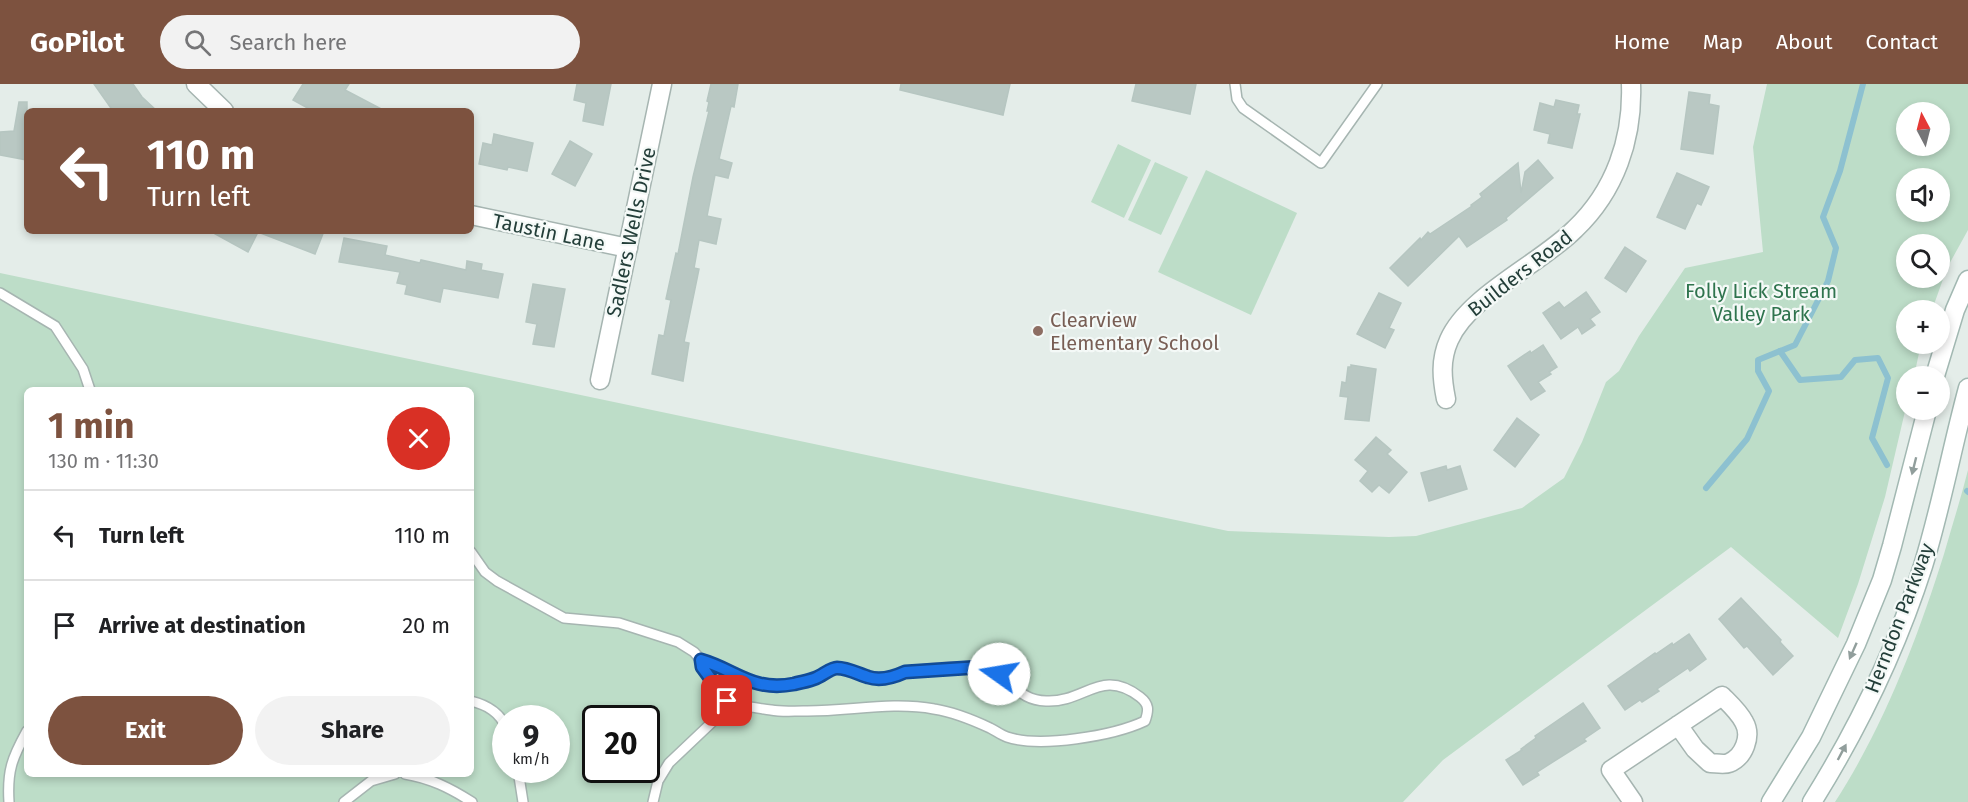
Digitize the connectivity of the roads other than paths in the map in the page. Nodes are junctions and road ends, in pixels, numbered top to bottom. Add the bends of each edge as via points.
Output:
1 (196, 84) edge
2 (662, 84) edge
3 (1235, 84) edge
4 (1377, 84) edge
5 (1631, 84) edge
6 (221, 108) edge
7 (474, 216) edge
8 (628, 249) junction
9 (1968, 280) edge
10 (0, 293) edge
11 (1962, 308) edge
12 (1939, 366) edge
13 (600, 380) dead end
14 (89, 387) edge
15 (1968, 388) edge
16 (1446, 399) dead end
17 (1924, 420) edge
18 (474, 556) edge
19 (701, 660) junction
20 (474, 702) edge
21 (727, 706) dead end
22 (492, 710) edge
23 (1678, 725) dead end
24 (24, 737) edge
25 (385, 777) edge
26 (425, 777) edge
27 (520, 783) edge
28 (9, 802) edge
29 (344, 802) edge
30 (472, 802) edge
31 (523, 802) edge
32 (653, 802) edge
33 (1632, 802) edge
34 (1771, 802) edge
35 (1812, 802) edge

1 - 6 street
2 - 8 street, Sadlers Wells Drive
3 - 4 lane via 1243,108 1321,163
5 - 16 street, Builders Road via 1629,128 1609,186 1577,228 1485,297 1460,321 1443,360
7 - 8 street, Taustin Lane
8 - 13 street, Sadlers Wells Drive
9 - 11 street
10 - 14 lane via 55,326 83,369
11 - 12 street
35 -> 15 street, Herndon Parkway via 1865,705 1910,600 1926,555
17 -> 34 street, Herndon Parkway via 1892,546 1866,619 1811,737
18 - 19 lane via 497,581 564,618 619,623 656,634 678,642
19 - 21 lane
19 - 32 lane via 753,683 783,686 835,668 879,679 905,672 980,667 999,674 1022,695 1046,701 1074,697 1112,684 1129,689 1144,700 1148,713 1145,721 1125,728 1060,740 1029,741 1006,736 965,717 910,705 805,711 736,707 726,709 669,763 658,781
20 - 22 lane
23 - 33 street via 1611,770
24 - 28 lane via 11,762
25 - 29 lane via 371,781
26 - 30 lane
27 - 31 lane

